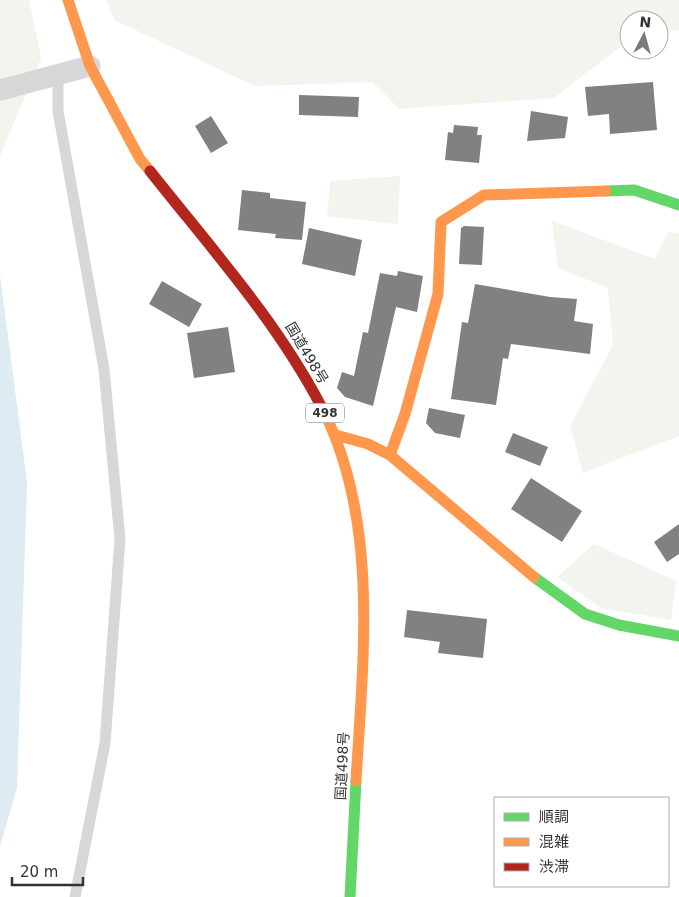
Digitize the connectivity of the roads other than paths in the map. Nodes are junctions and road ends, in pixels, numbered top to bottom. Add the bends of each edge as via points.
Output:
1 (68, 0) edge
2 (90, 66) junction
3 (52, 77) junction
4 (0, 90) edge
5 (679, 205) edge
6 (336, 434) junction
7 (390, 455) junction
8 (679, 636) edge
9 (75, 897) edge
10 (350, 897) edge

1 - 2 main road, 国道498号 / 498
2 - 3 street
2 - 6 main road, 国道498号 / 498 via 140,158 272,324 306,377
3 - 4 street
3 - 9 lane via 104,369 120,539 105,743
5 - 7 main road via 634,190 484,195 441,222 438,294 405,414
6 - 7 main road
6 - 10 main road, 国道498号 / 498 via 358,525 365,622
7 - 8 main road via 538,580 585,614 619,625

